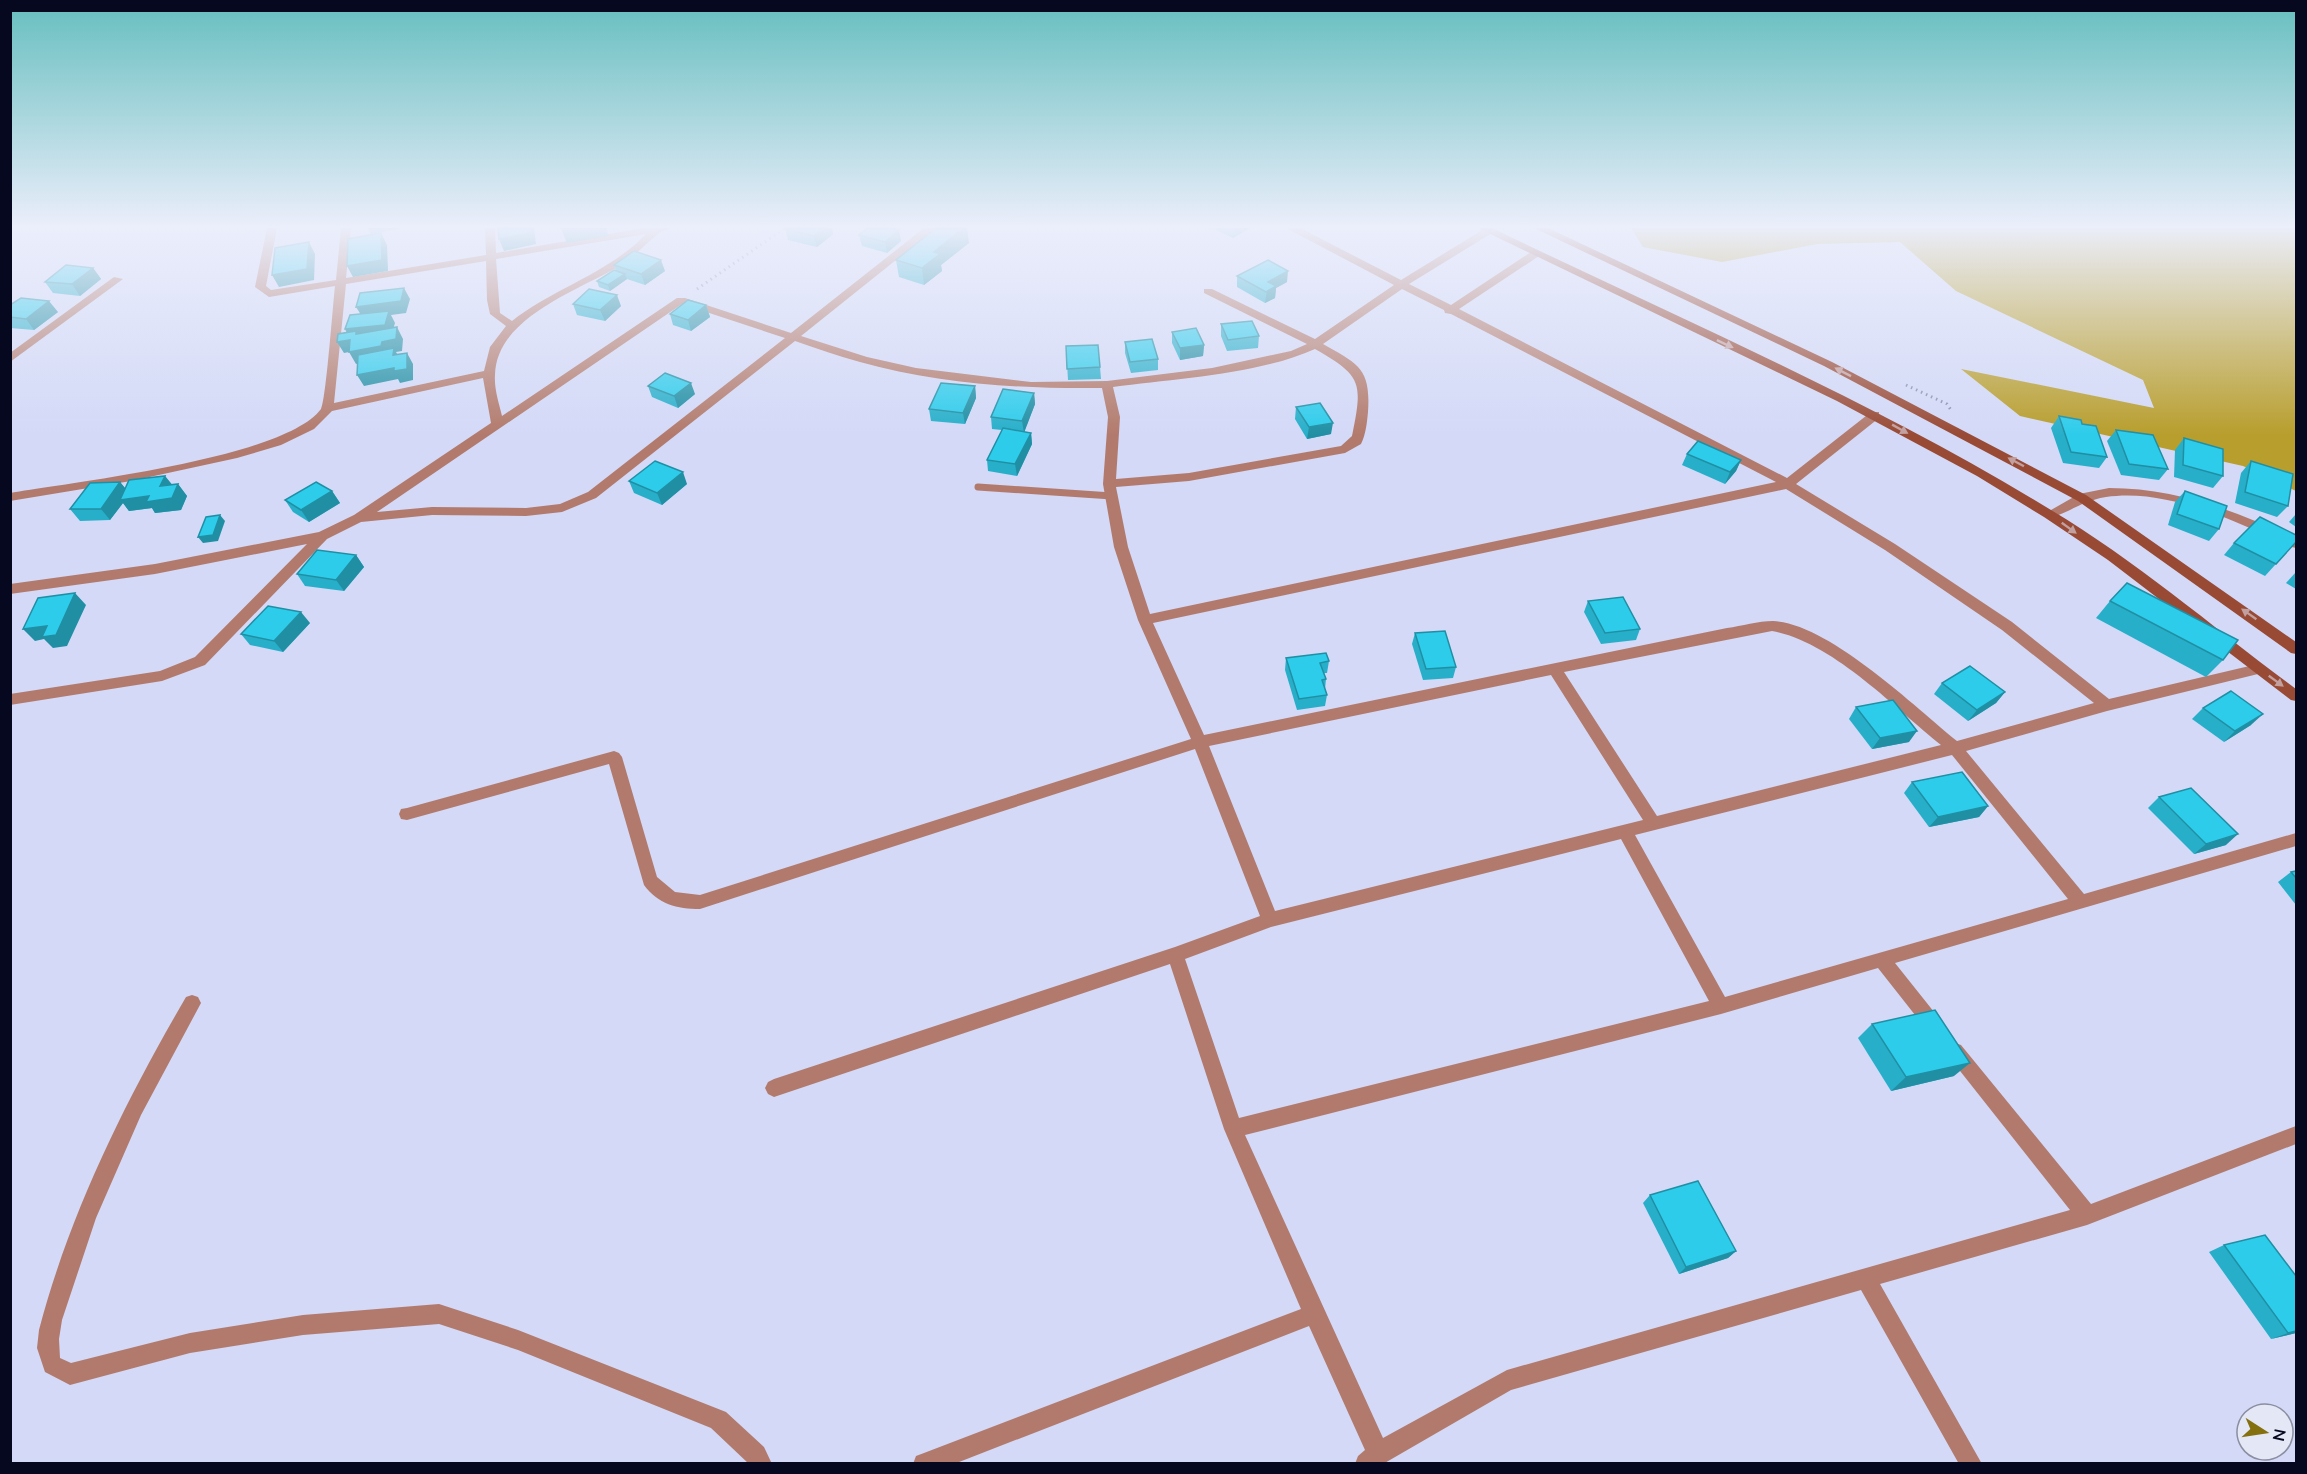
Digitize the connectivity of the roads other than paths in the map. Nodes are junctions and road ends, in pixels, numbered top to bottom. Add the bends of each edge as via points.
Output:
1 (94, 297) edge
2 (338, 297) edge
3 (493, 297) edge
4 (556, 297) edge
5 (846, 297) edge
6 (1220, 297) edge
7 (1384, 297) edge
8 (1421, 297) edge
9 (1470, 297) edge
10 (1625, 297) edge
11 (1685, 297) edge
12 (1449, 311) junction
13 (513, 326) junction
14 (797, 336) junction
15 (1316, 344) junction
16 (10, 359) edge
17 (489, 373) junction
18 (1107, 384) junction
19 (328, 408) junction
20 (1875, 415) junction
21 (497, 422) junction
22 (1788, 484) junction
23 (978, 487) dead end
24 (1110, 490) junction
25 (10, 497) edge
26 (2082, 498) junction
27 (2050, 514) junction
28 (359, 518) junction
29 (322, 536) junction
30 (2296, 544) edge
31 (10, 589) edge
32 (1146, 620) junction
33 (2296, 649) edge
34 (1555, 669) junction
35 (2258, 669) junction
36 (2296, 696) edge
37 (10, 700) edge
38 (2106, 705) junction
39 (1200, 742) junction
40 (1955, 748) junction
41 (407, 814) dead end
42 (1653, 823) junction
43 (1624, 830) junction
44 (2296, 840) edge
45 (2080, 902) junction
46 (1270, 920) junction
47 (1175, 955) junction
48 (1881, 959) junction
49 (192, 1004) dead end
50 (1721, 1006) junction
51 (774, 1088) dead end
52 (1233, 1129) junction
53 (2296, 1135) edge
54 (2087, 1215) junction
55 (1865, 1278) junction
56 (1314, 1314) junction
57 (1372, 1458) edge
58 (761, 1464) edge
59 (924, 1464) edge
60 (1971, 1464) edge

1 - 16 street
2 - 19 street
3 - 13 street via 495,314
4 - 13 street
5 - 14 street
6 - 15 street
7 - 15 street
8 - 12 street
9 - 12 street
10 -> 20 main road
26 -> 11 main road via 1828,364
12 - 22 street
13 - 17 street via 496,346
14 - 18 street via 864,360 916,371 1031,385
14 - 21 street via 681,300
14 - 28 street via 592,495 562,508
15 - 18 street via 1294,354 1212,371
15 - 24 street via 1355,370 1363,381 1359,437 1353,445 1345,450
17 - 19 street
17 - 21 street
18 - 24 street via 1114,417
19 - 25 street via 323,418 293,436 244,454
20 - 22 street
20 -> 27 main road
21 - 28 street
22 - 32 street
22 - 38 street via 1890,547 2007,627
23 - 24 lane
24 - 32 street via 1121,547
26 - 27 street
26 - 30 street via 2117,491 2154,493 2212,509
33 -> 26 main road
27 -> 35 main road
28 - 29 street
29 - 31 street via 155,569
29 - 37 street via 200,661 162,676
32 - 39 street
34 - 39 street
34 - 40 street via 1750,628 1790,629 1840,654
34 - 42 street
35 -> 36 main road
35 - 38 street
38 - 40 street
39 - 41 street via 700,902 662,895 650,880 614,757
39 - 46 street
40 - 42 street
40 - 45 street
42 - 43 street
43 - 46 street
43 - 50 street
44 - 45 street
45 - 48 street
46 - 47 street
47 - 51 street
47 - 52 street
48 - 50 street
48 - 54 street
49 - 58 street via 124,1128 75,1244 46,1346 52,1365 70,1374 190,1343 303,1325 439,1314 518,1340 718,1420
50 - 52 street
52 - 56 street
53 - 54 street
54 - 55 street
55 - 57 street via 1507,1381
55 - 60 street
56 - 57 street
56 - 59 street

